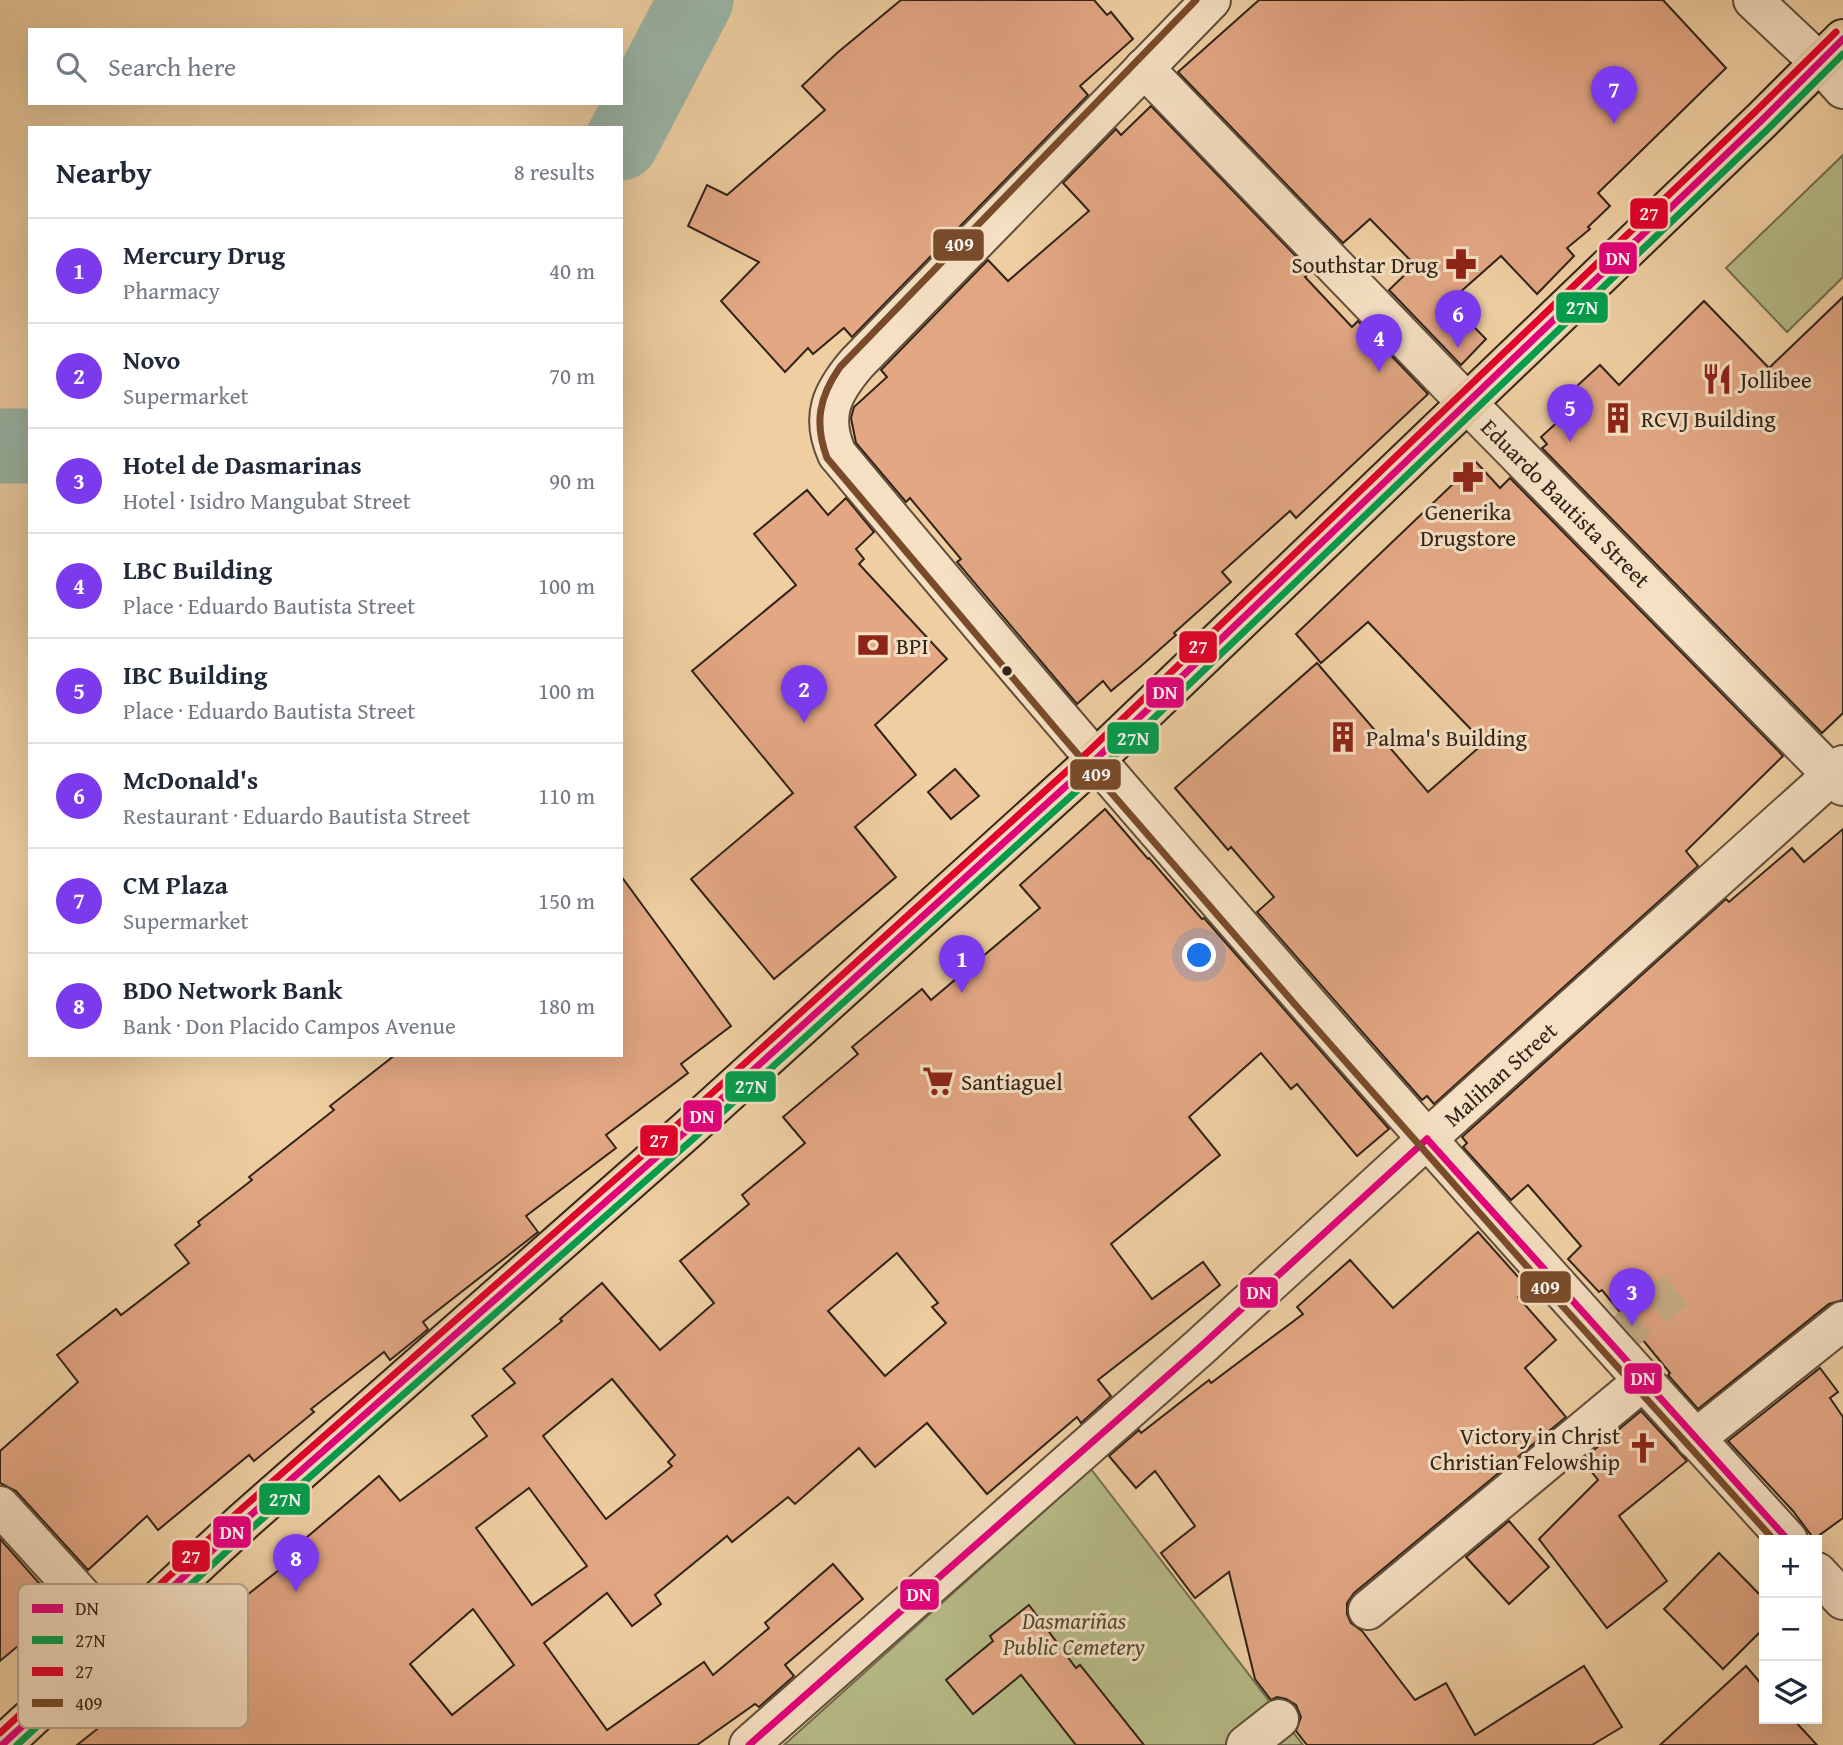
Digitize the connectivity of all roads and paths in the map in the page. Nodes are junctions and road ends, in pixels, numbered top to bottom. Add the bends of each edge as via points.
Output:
1 (1211, 0) edge
2 (1753, 0) edge
3 (1835, 63) edge
4 (1144, 68) junction
5 (1468, 404) junction
6 (1096, 759) junction
7 (1840, 775) edge
8 (1427, 1139) junction
9 (1843, 1321) edge
10 (1643, 1381) junction
11 (1695, 1439) junction
12 (0, 1506) edge
13 (1783, 1535) edge
14 (1822, 1577) edge
15 (71, 1584) edge
16 (176, 1584) edge
17 (1843, 1600) edge
18 (1368, 1610) dead end
19 (1279, 1719) dead end
20 (20, 1728) edge
21 (2, 1745) edge
22 (749, 1745) edge
23 (1246, 1745) edge

1 - 4 street
2 - 3 street
3 - 5 main road
4 - 5 street, Eduardo Bautista Street
4 - 6 street via 857,363 841,382 828,424 837,454
5 - 6 main road
5 - 7 street, Eduardo Bautista Street
6 - 8 street
6 - 16 main road
7 - 8 street, Malihan Street
8 - 10 street
8 - 22 street, Malihan Street via 1200,1347
9 - 11 street
10 - 11 street
10 - 18 street
11 - 13 street
12 - 15 street
14 - 17 street
19 - 23 street
20 - 21 main road

